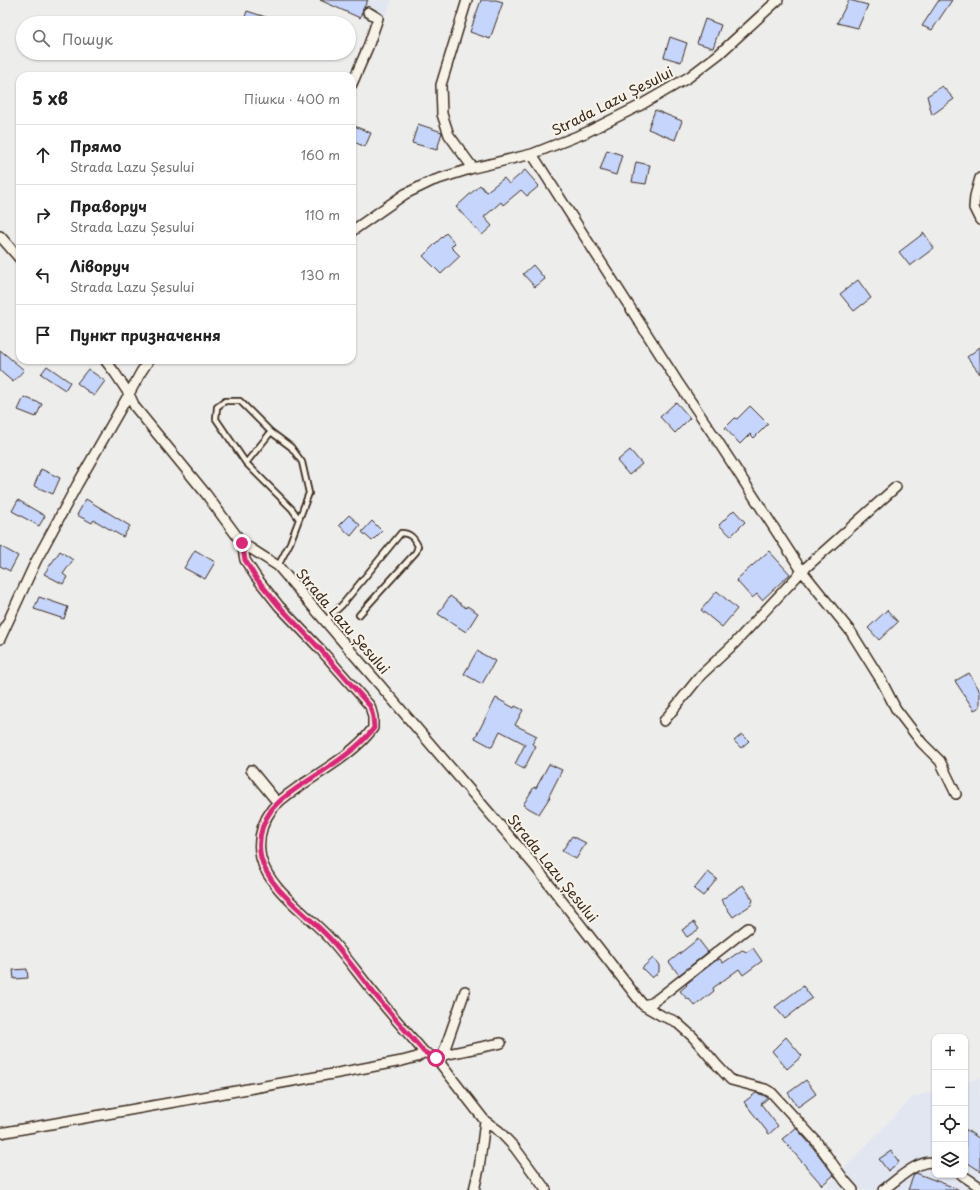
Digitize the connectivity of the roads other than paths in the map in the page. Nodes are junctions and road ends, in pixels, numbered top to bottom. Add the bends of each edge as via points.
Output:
1 (466, 0) edge
2 (778, 0) edge
3 (368, 12) dead end
4 (356, 75) edge
5 (532, 154) junction
6 (473, 168) junction
7 (980, 178) edge
8 (980, 220) edge
9 (356, 228) edge
10 (0, 236) edge
11 (16, 254) edge
12 (108, 364) edge
13 (146, 364) edge
14 (129, 394) junction
15 (271, 432) junction
16 (246, 463) junction
17 (896, 487) dead end
18 (299, 519) junction
19 (242, 543) junction
20 (278, 566) junction
21 (802, 571) junction
22 (358, 615) dead end
23 (325, 621) junction
24 (0, 639) edge
25 (664, 721) dead end
26 (251, 770) dead end
27 (956, 794) dead end
28 (278, 803) junction
29 (748, 928) dead end
30 (465, 991) dead end
31 (643, 1005) junction
32 (501, 1043) dead end
33 (424, 1052) junction
34 (442, 1059) junction
35 (485, 1121) junction
36 (0, 1133) edge
37 (932, 1162) edge
38 (967, 1178) edge
39 (980, 1186) edge
40 (474, 1190) edge
41 (546, 1190) edge
42 (853, 1190) edge
43 (883, 1190) edge

1 - 6 street via 441,85 442,114 450,135
2 - 5 street, Strada Lazu Șesului via 719,54 689,77 585,133
3 - 4 street via 378,18
5 - 6 street, Strada Lazu Șesului
5 - 21 street via 676,381
6 - 9 street, Strada Lazu Șesului via 432,181 405,194
7 - 8 street via 974,208
10 - 11 street
12 - 14 street, Strada Lazu Șesului
13 - 14 street
14 - 19 street, Strada Lazu Șesului via 135,407 206,494
14 - 24 street via 77,484
15 - 16 lane
15 - 16 lane via 240,401 225,401 217,407 216,419
15 - 18 lane via 291,447 302,462 309,493
16 - 18 lane
17 - 21 street
18 - 20 lane
19 - 20 street, Strada Lazu Șesului
19 - 28 street, Strada Lazu Șesului via 245,560 256,578 370,706 373,717 374,728 359,744
20 - 23 street, Strada Lazu Șesului
21 - 25 street via 734,644 701,675
21 - 27 street via 851,632 896,709 922,743 940,761
22 - 23 lane via 416,552 418,546 410,535 401,533 342,605
23 - 31 street, Strada Lazu Șesului via 534,865
26 - 28 street
28 - 33 street, Strada Lazu Șesului via 263,827 259,843 261,858 267,872 279,888 332,941
29 - 31 street via 652,1003
30 - 34 street
31 - 42 street, Strada Lazu Șesului via 675,1021 693,1037 731,1080 772,1093 816,1141
32 - 34 street
33 - 34 street, Strada Lazu Șesului
33 - 36 street via 402,1061
34 - 35 street, Strada Lazu Șesului
35 - 40 street
35 - 41 street, Strada Lazu Șesului via 515,1148
37 - 43 street via 914,1167
38 - 39 street

